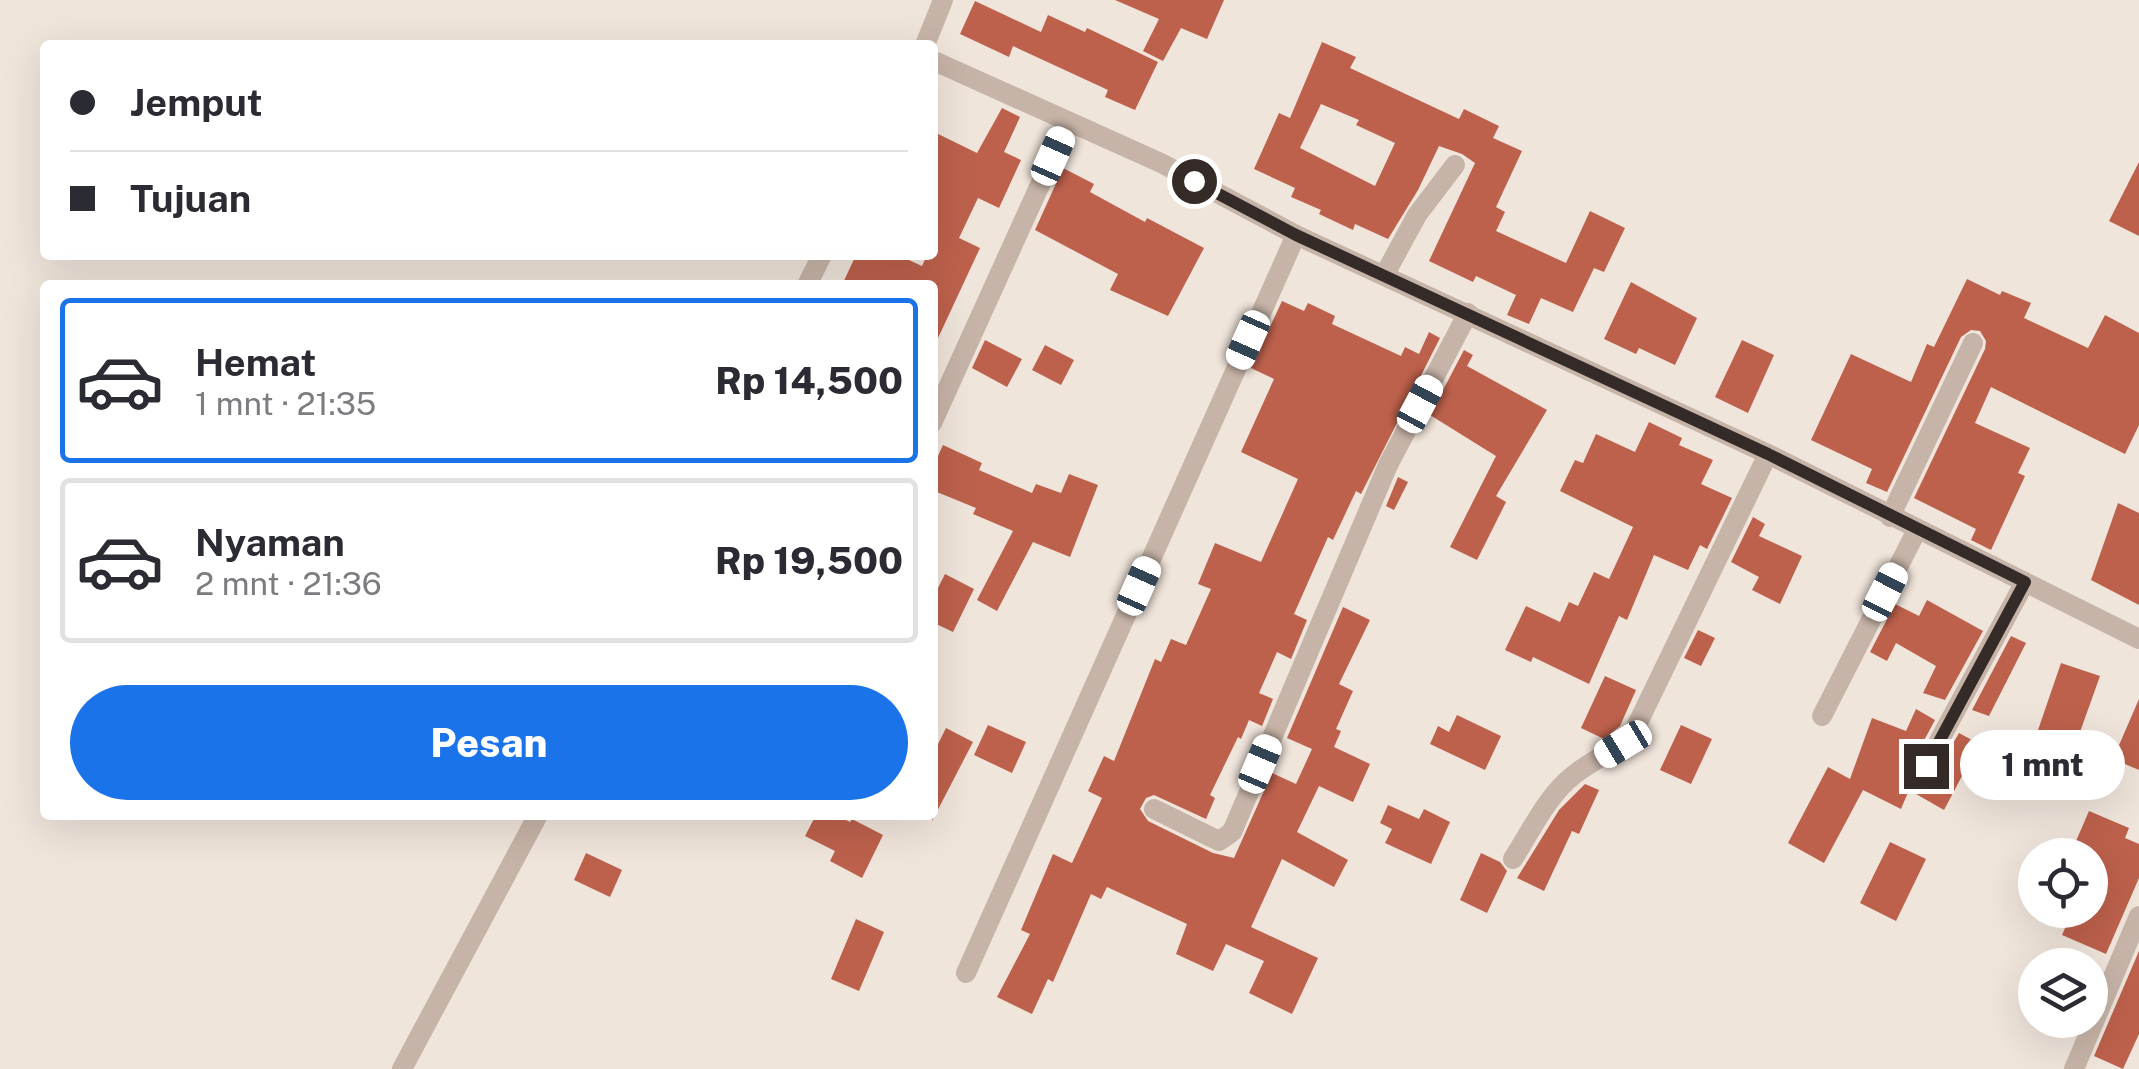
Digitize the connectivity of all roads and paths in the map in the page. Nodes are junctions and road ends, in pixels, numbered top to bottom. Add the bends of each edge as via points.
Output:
1 (943, 0) edge
2 (927, 40) edge
3 (938, 63) edge
4 (1068, 123) junction
5 (1454, 165) dead end
6 (1296, 235) junction
7 (1386, 274) junction
8 (1468, 313) junction
9 (1972, 343) dead end
10 (938, 411) edge
11 (1768, 454) junction
12 (1890, 517) junction
13 (1917, 530) junction
14 (2025, 582) junction
15 (2139, 638) edge
16 (1822, 716) dead end
17 (1926, 766) dead end
18 (1154, 809) dead end
19 (535, 820) edge
20 (1513, 859) dead end
21 (2139, 916) edge
22 (966, 973) dead end
23 (402, 1069) edge
24 (2074, 1069) edge

1 - 2 street
3 - 4 street
4 - 6 street via 1161,163
4 - 10 street
5 - 7 street
6 - 7 street
6 - 22 street
7 - 8 street
8 - 11 street
8 - 18 street via 1388,465 1232,832 1219,841
9 - 12 street
11 - 12 street
11 - 20 street via 1634,731 1573,774
12 - 13 street
13 - 14 street
13 - 16 street
14 - 15 street
14 - 17 street
19 - 23 street
21 - 24 street

